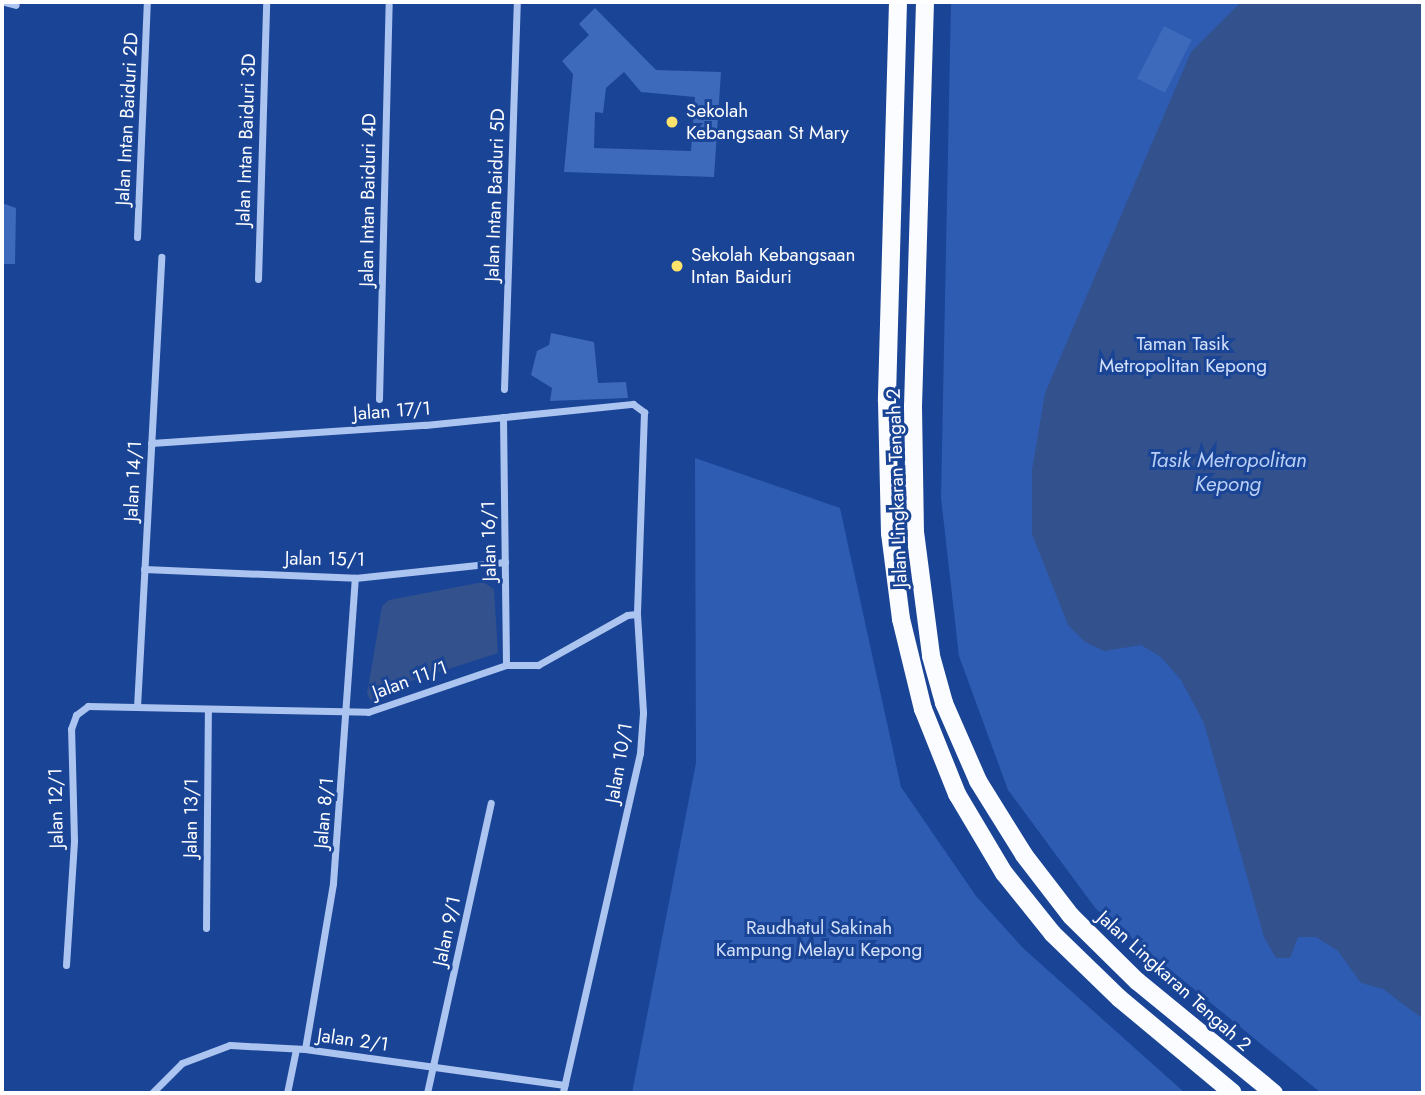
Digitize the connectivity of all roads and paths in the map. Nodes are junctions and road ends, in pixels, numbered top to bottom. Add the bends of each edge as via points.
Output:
1 (5, 2) edge
2 (148, 2) edge
3 (266, 2) edge
4 (389, 2) edge
5 (517, 2) edge
6 (898, 2) edge
7 (925, 2) edge
8 (16, 5) dead end
9 (137, 237) dead end
10 (162, 257) dead end
11 (258, 279) dead end
12 (504, 389) dead end
13 (379, 400) dead end
14 (634, 404) joint
15 (503, 417) junction
16 (151, 443) junction
17 (505, 562) junction
18 (144, 569) junction
19 (355, 578) junction
20 (637, 614) junction
21 (506, 665) junction
22 (137, 706) junction
23 (208, 709) junction
24 (348, 714) junction
25 (491, 803) dead end
26 (206, 928) dead end
27 (66, 965) dead end
28 (296, 1049) junction
29 (305, 1049) junction
30 (433, 1067) junction
31 (564, 1089) edge
32 (152, 1093) edge
33 (287, 1093) edge
34 (427, 1093) edge
35 (1233, 1093) edge
36 (1273, 1093) edge

1 - 8 street
2 - 9 street, Jalan Intan Baiduri 2D
3 - 11 street, Jalan Intan Baiduri 3D
4 - 13 street, Jalan Intan Baiduri 4D
5 - 12 street, Jalan Intan Baiduri 5D
6 - 35 highway, Jalan Lingkaran Tengah 2 via 887,401 890,533 901,619 923,709 957,794 1004,873 1053,934 1119,998
7 - 36 highway, Jalan Lingkaran Tengah 2 via 913,407 915,532 927,634 944,703 978,781 1024,856 1071,916 1137,981
10 - 16 street, Jalan 14/1
14 - 15 street, Jalan 17/1
14 - 20 street, Jalan 10/1 via 644,412
15 - 16 street, Jalan 17/1
15 - 17 street, Jalan 16/1
16 - 18 street, Jalan 14/1
17 - 19 street, Jalan 15/1
17 - 21 street, Jalan 16/1
18 - 19 street, Jalan 15/1
18 - 22 street, Jalan 14/1
19 - 24 street, Jalan 8/1
20 - 21 street, Jalan 11/1 via 627,615 538,665
20 - 31 street, Jalan 10/1 via 643,713 640,752
21 - 24 street, Jalan 11/1 via 368,712
22 - 23 street, Jalan 11/1
22 - 27 street, Jalan 12/1 via 88,706 76,715 71,729 74,839
23 - 24 street, Jalan 11/1
23 - 26 street, Jalan 13/1
24 - 29 street, Jalan 8/1 via 326,943
25 - 30 street, Jalan 9/1
28 - 29 street, Jalan 2/1
28 - 32 street, Jalan 2/1 via 230,1045 182,1063
28 - 33 street
29 - 30 street, Jalan 2/1
30 - 31 street, Jalan 2/1
30 - 34 street, Jalan 9/1

